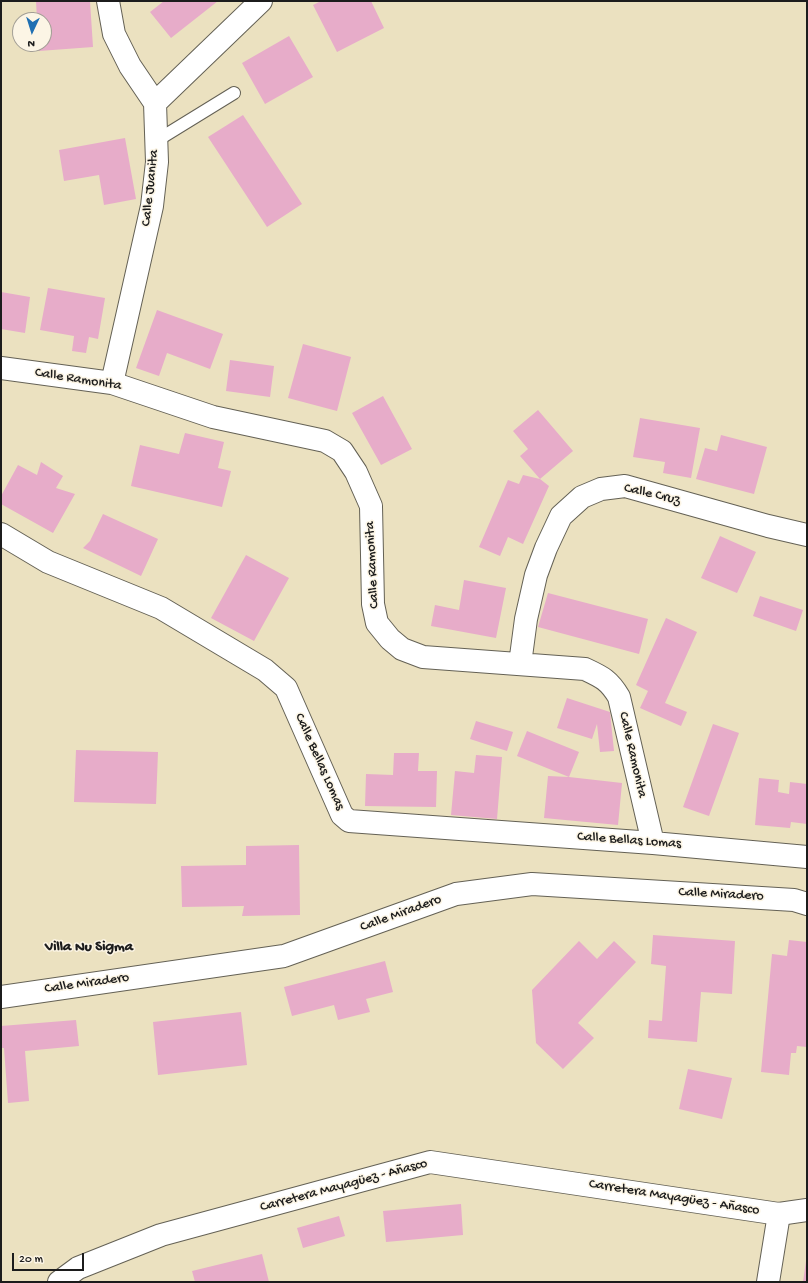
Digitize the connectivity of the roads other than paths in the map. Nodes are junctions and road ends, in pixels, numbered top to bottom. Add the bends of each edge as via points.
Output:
1 (108, 1) edge
2 (261, 1) edge
3 (234, 93) dead end
4 (155, 103) junction
5 (156, 141) junction
6 (1, 368) edge
7 (112, 383) junction
8 (1, 534) edge
9 (807, 535) edge
10 (520, 664) junction
11 (653, 843) junction
12 (807, 857) edge
13 (807, 904) edge
14 (1, 997) edge
15 (807, 1210) edge
16 (779, 1214) junction
17 (59, 1282) edge
18 (768, 1282) edge

1 - 4 street via 114,34 130,66
2 - 4 street
3 - 5 lane
4 - 5 street, Calle Juanita
5 - 7 street, Calle Juanita via 157,162 152,206
6 - 7 street, Calle Ramonita
7 - 10 street, Calle Ramonita via 213,417 324,441 342,451 356,472 371,506 373,604 377,623 390,639 402,649 423,656
8 - 11 street, Calle Bellas Lomas via 48,562 161,608 265,670 286,688 342,815 349,821
9 - 10 street, Calle Cruz via 625,486 601,489 582,497 561,516 546,548 536,575 526,619
10 - 11 street, Calle Ramonita via 585,669 603,677 613,687 619,697
11 - 12 street, Calle Bellas Lomas
13 - 14 street, Calle Miradero via 794,900 532,884 456,894 284,956
15 - 16 street, Carretera Mayagüez - Añasco
16 - 17 street, Carretera Mayagüez - Añasco via 430,1162 160,1235 78,1268
16 - 18 street

